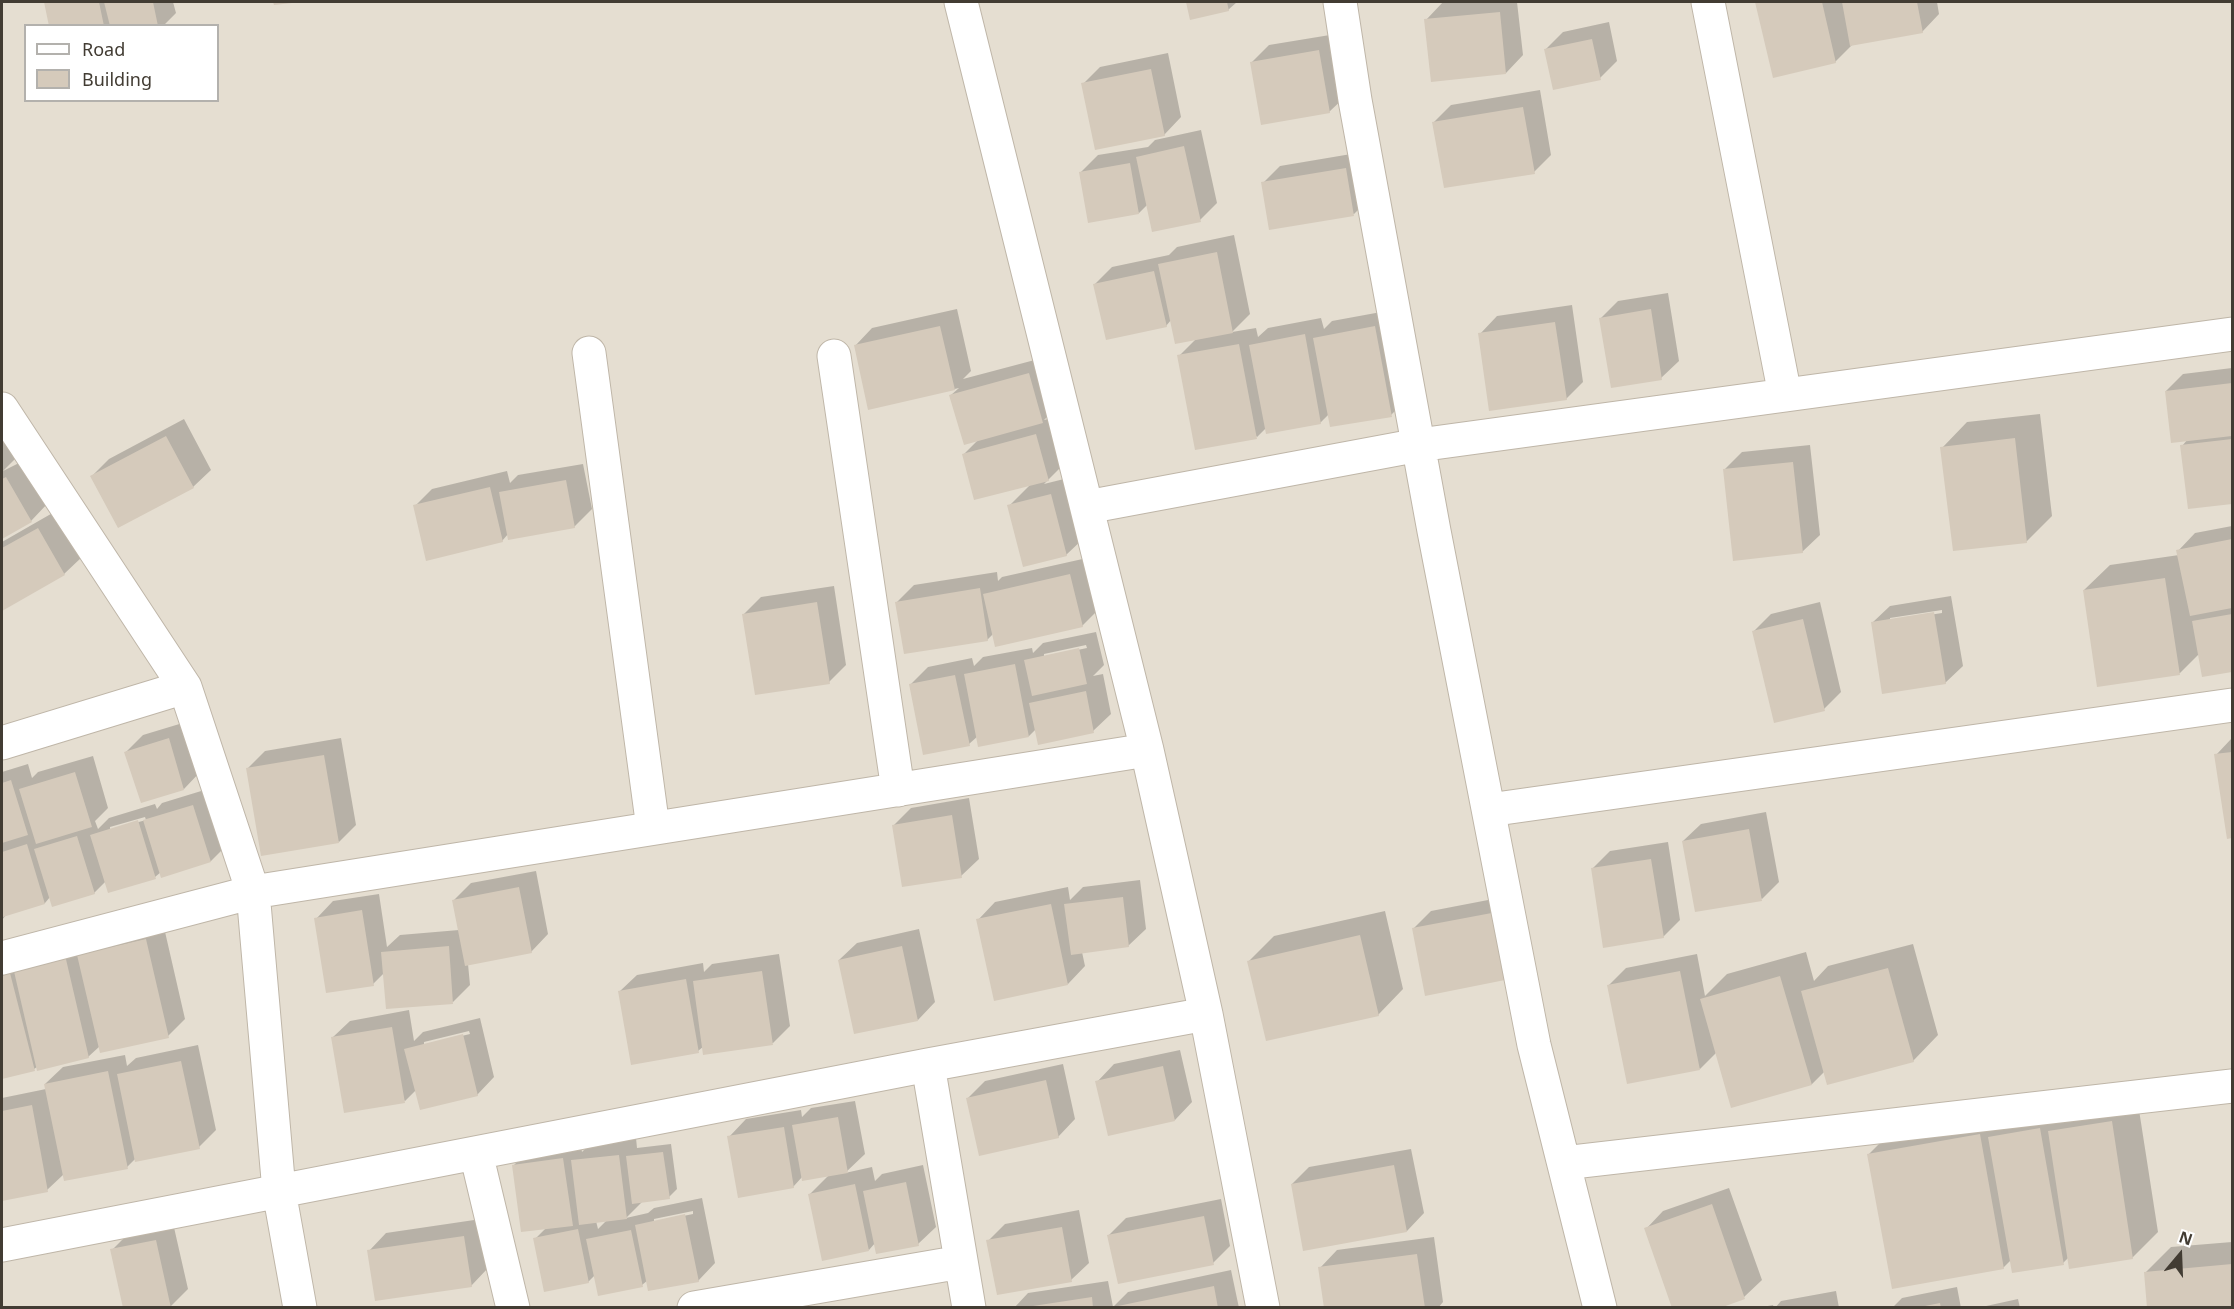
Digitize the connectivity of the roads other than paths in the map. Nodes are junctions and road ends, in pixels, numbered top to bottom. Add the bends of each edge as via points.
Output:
1 (961, 2) edge
2 (1340, 2) edge
3 (1708, 2) edge
4 (2232, 334) edge
5 (589, 353) dead end
6 (834, 356) dead end
7 (1785, 395) junction
8 (2, 410) edge
9 (1419, 445) junction
10 (1087, 507) junction
11 (186, 687) junction
12 (2232, 705) edge
13 (2, 743) edge
14 (1147, 750) junction
15 (898, 790) junction
16 (1489, 810) junction
17 (653, 828) junction
18 (253, 892) junction
19 (2, 958) edge
20 (1206, 1014) junction
21 (928, 1065) junction
22 (2232, 1086) edge
23 (477, 1153) junction
24 (1564, 1163) junction
25 (279, 1191) junction
26 (2, 1245) edge
27 (961, 1262) junction
28 (300, 1308) edge
29 (513, 1308) edge
30 (694, 1308) edge
31 (969, 1308) edge
32 (1263, 1308) edge
33 (1600, 1308) edge

1 - 10 street
2 - 9 street
3 - 7 street
4 - 7 street
5 - 17 street
6 - 15 street
7 - 9 street
8 - 11 street
9 - 10 street
9 - 16 street
10 - 14 street
11 - 13 street
11 - 18 street
12 - 16 street
14 - 15 street
14 - 20 street
15 - 17 street
16 - 24 street via 1534,1045
17 - 18 street
18 - 19 street
18 - 25 street
20 - 21 street
20 - 32 street
21 - 23 street
21 - 27 street
22 - 24 street
23 - 25 street
23 - 29 street
24 - 33 street
25 - 26 street
25 - 28 street
27 - 30 street
27 - 31 street

